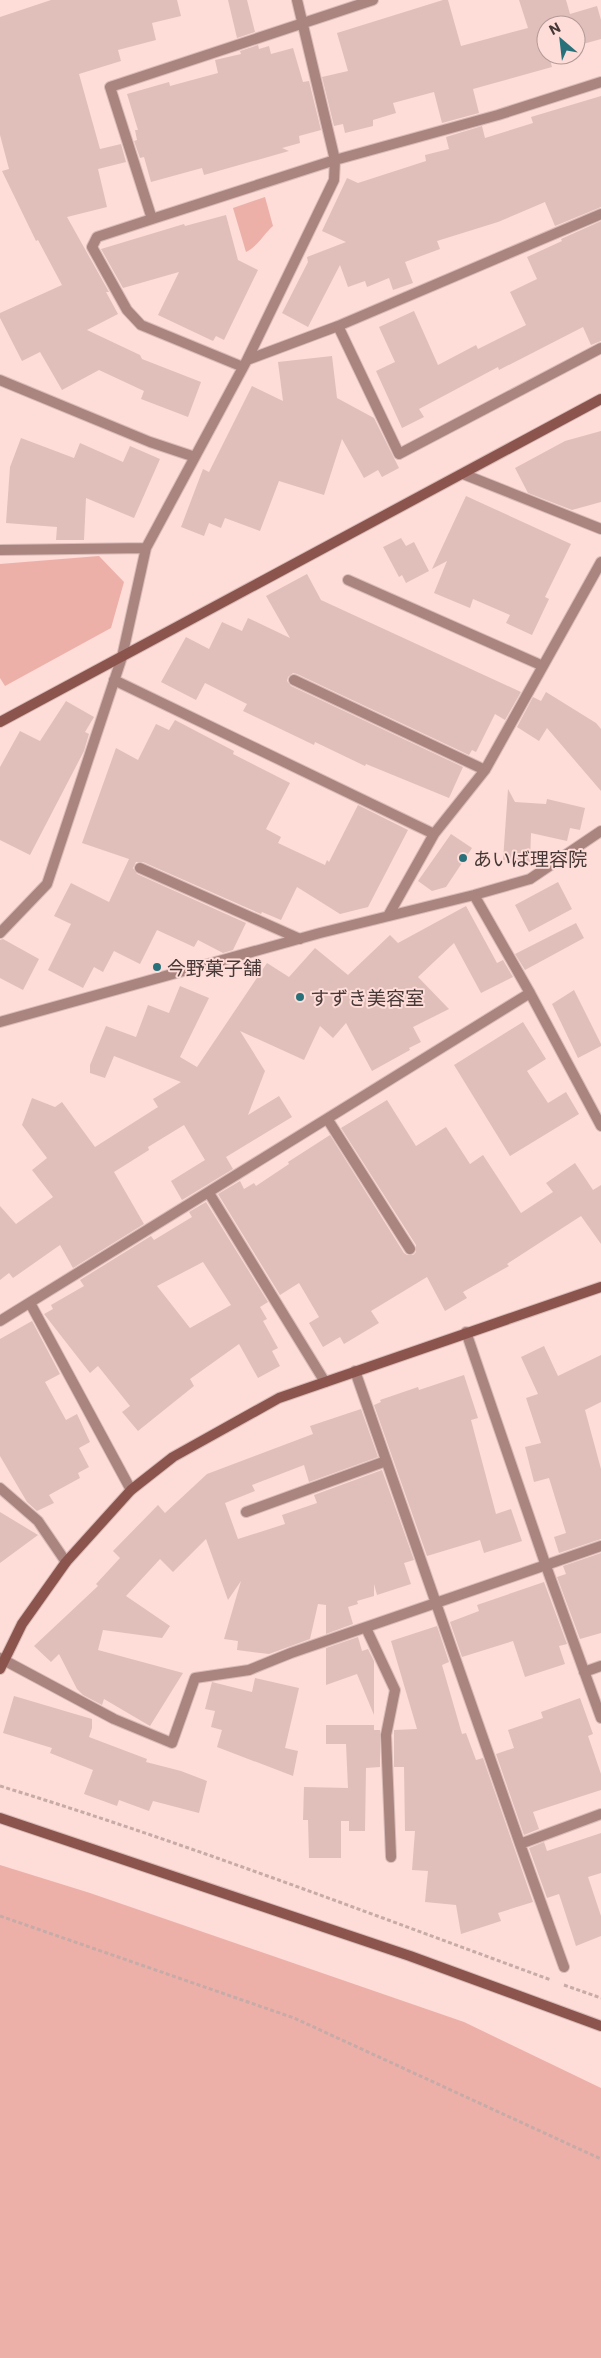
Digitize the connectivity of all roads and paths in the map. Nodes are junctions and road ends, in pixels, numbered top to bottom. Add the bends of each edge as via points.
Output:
1 (297, 0) edge
2 (373, 0) edge
3 (303, 22) junction
4 (601, 82) edge
5 (335, 160) junction
6 (601, 214) edge
7 (152, 219) junction
8 (338, 326) junction
9 (601, 348) edge
10 (245, 363) junction
11 (0, 380) edge
12 (601, 400) edge
13 (195, 457) junction
14 (462, 474) junction
15 (601, 529) edge
16 (146, 548) junction
17 (0, 550) edge
18 (601, 562) edge
19 (348, 580) dead end
20 (122, 657) junction
21 (543, 666) junction
22 (114, 680) junction
23 (294, 680) dead end
24 (0, 722) edge
25 (485, 770) junction
26 (601, 831) edge
27 (434, 834) junction
28 (140, 868) dead end
29 (474, 895) junction
30 (388, 916) junction
31 (0, 933) edge
32 (300, 939) junction
33 (530, 993) junction
34 (0, 1022) edge
35 (328, 1120) junction
36 (601, 1126) edge
37 (209, 1193) junction
38 (410, 1249) dead end
39 (601, 1287) edge
40 (30, 1302) junction
41 (0, 1321) edge
42 (466, 1332) junction
43 (355, 1372) junction
44 (325, 1382) junction
45 (386, 1461) junction
46 (0, 1488) edge
47 (131, 1490) junction
48 (246, 1512) dead end
49 (601, 1546) edge
50 (66, 1562) junction
51 (546, 1566) junction
52 (436, 1604) junction
53 (366, 1628) junction
54 (1, 1662) edge
55 (601, 1666) edge
56 (584, 1672) junction
57 (601, 1718) edge
58 (0, 1786) edge
59 (601, 1814) edge
60 (0, 1818) edge
61 (520, 1844) junction
62 (391, 1857) dead end
63 (0, 1916) edge
64 (564, 1967) dead end
65 (554, 1981) dead end
66 (564, 1984) dead end
67 (601, 1998) edge
68 (601, 2026) edge
69 (601, 2159) edge

1 - 3 street
2 - 3 street
3 - 5 street
3 - 7 street via 110,88
4 - 5 street via 498,115
5 - 7 street
5 - 10 street via 334,180
6 - 8 street
7 - 10 street via 97,237 92,247 127,310 141,325
8 - 9 street via 399,454
8 - 10 street
10 - 13 street
11 - 13 street via 150,442
12 - 14 street
13 - 16 street
14 - 15 street
14 - 20 street
16 - 17 street
16 - 20 street
18 - 21 street
19 - 21 street
20 - 22 street
20 - 24 street
21 - 25 street
22 - 27 street
22 - 31 street via 47,884
23 - 25 street
25 - 27 street
26 - 29 street via 530,879
27 - 30 street
28 - 32 street
29 - 30 street
29 - 33 street
30 - 32 street
32 - 34 street
33 - 35 street
33 - 36 street
35 - 37 street
35 - 38 street
37 - 40 street
37 - 44 street
39 - 42 street
40 - 41 street
40 - 47 street
42 - 43 street
42 - 51 street
43 - 44 street
43 - 45 street
44 - 47 street via 279,1398 173,1457
45 - 48 street
45 - 52 street
46 - 50 street via 38,1521
47 - 50 street
49 - 51 street
50 - 54 street via 22,1624
51 - 52 street
51 - 56 street
52 - 53 street
52 - 61 street
53 - 54 street via 249,1670 195,1678 172,1743 114,1719
53 - 62 street via 395,1690 386,1736
55 - 56 street
56 - 57 street
58 - 65 path via 215,1856
59 - 61 street
60 - 68 street via 410,1956
61 - 64 street
63 - 69 path via 294,2018
66 - 67 path

